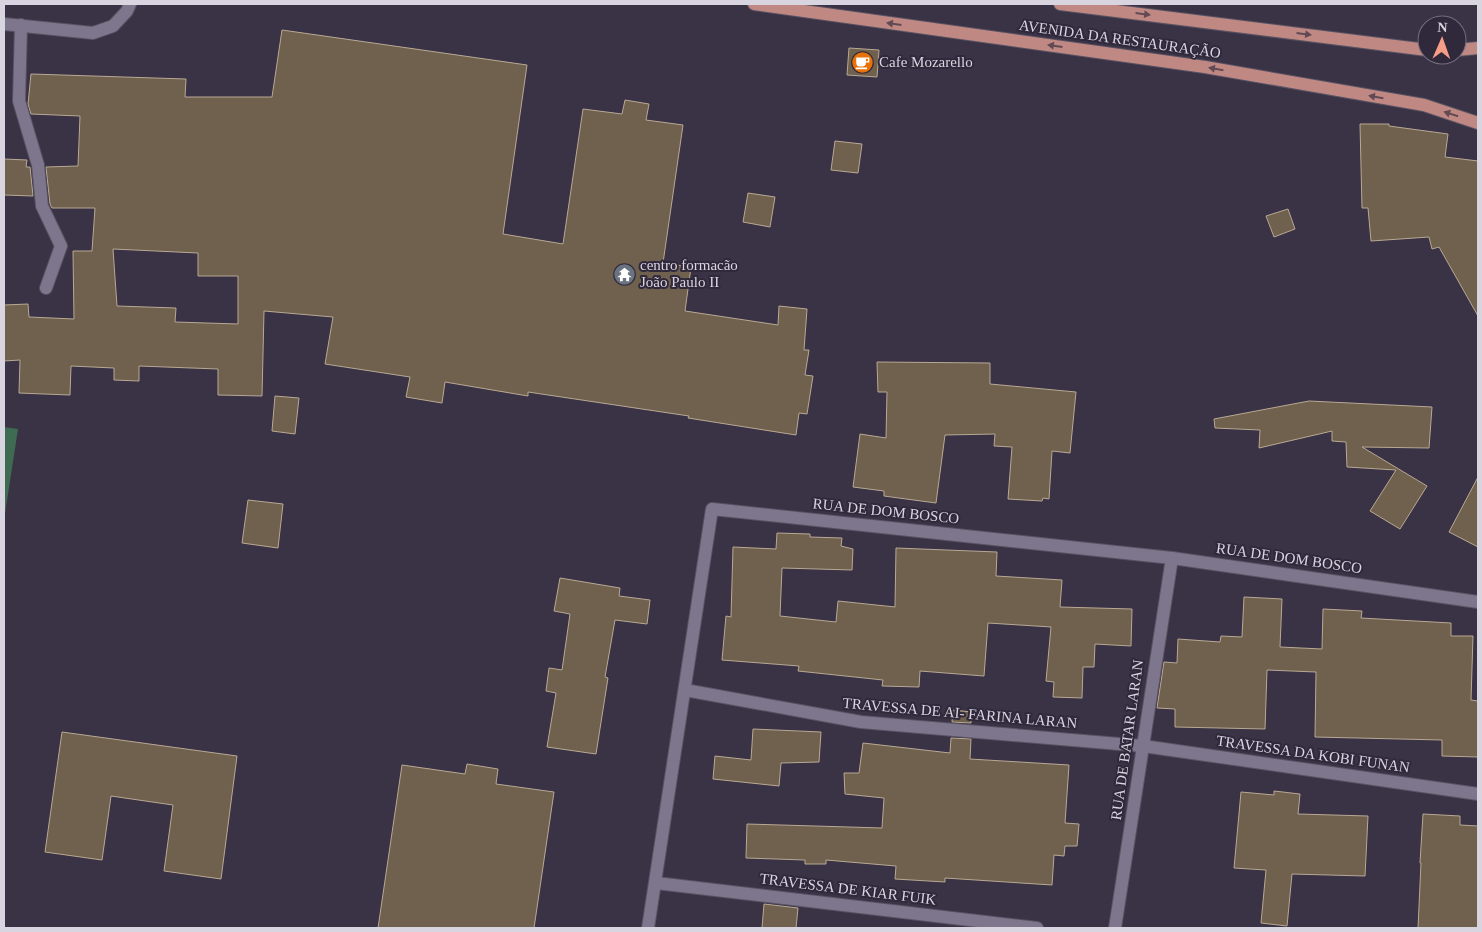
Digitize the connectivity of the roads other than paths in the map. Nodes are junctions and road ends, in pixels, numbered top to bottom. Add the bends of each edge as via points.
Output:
1 (130, 4) edge
2 (754, 4) edge
3 (1060, 4) edge
4 (4, 24) edge
5 (21, 26) junction
6 (1417, 49) edge
7 (1478, 123) edge
8 (46, 288) dead end
9 (1172, 558) junction
10 (1478, 602) edge
11 (685, 690) junction
12 (1143, 746) junction
13 (1478, 794) edge
14 (656, 883) junction
15 (648, 928) edge
16 (1037, 928) edge
17 (1115, 928) edge

1 - 5 street via 113,26 93,33
7 -> 2 main road, AVENIDA DA RESTAURAÇÃO via 1424,105 1205,67
3 -> 6 main road, AVENIDA DA RESTAURAÇÃO
4 - 5 street
5 - 8 street via 19,101 38,165 42,206 61,246
9 - 10 street, RUA DE DOM BOSCO
9 - 11 street, RUA DE DOM BOSCO via 712,509
9 - 12 street, RUA DE BATAR LARAN
11 - 12 street, TRAVESSA DE AI- FARINA LARAN via 861,722
11 - 14 street, RUA DE DOM BOSCO
12 - 13 street, TRAVESSA DA KOBI FUNAN
12 - 17 street, RUA DE BATAR LARAN
14 - 15 street, RUA DE DOM BOSCO
14 - 16 street, TRAVESSA DE KIAR FUIK

